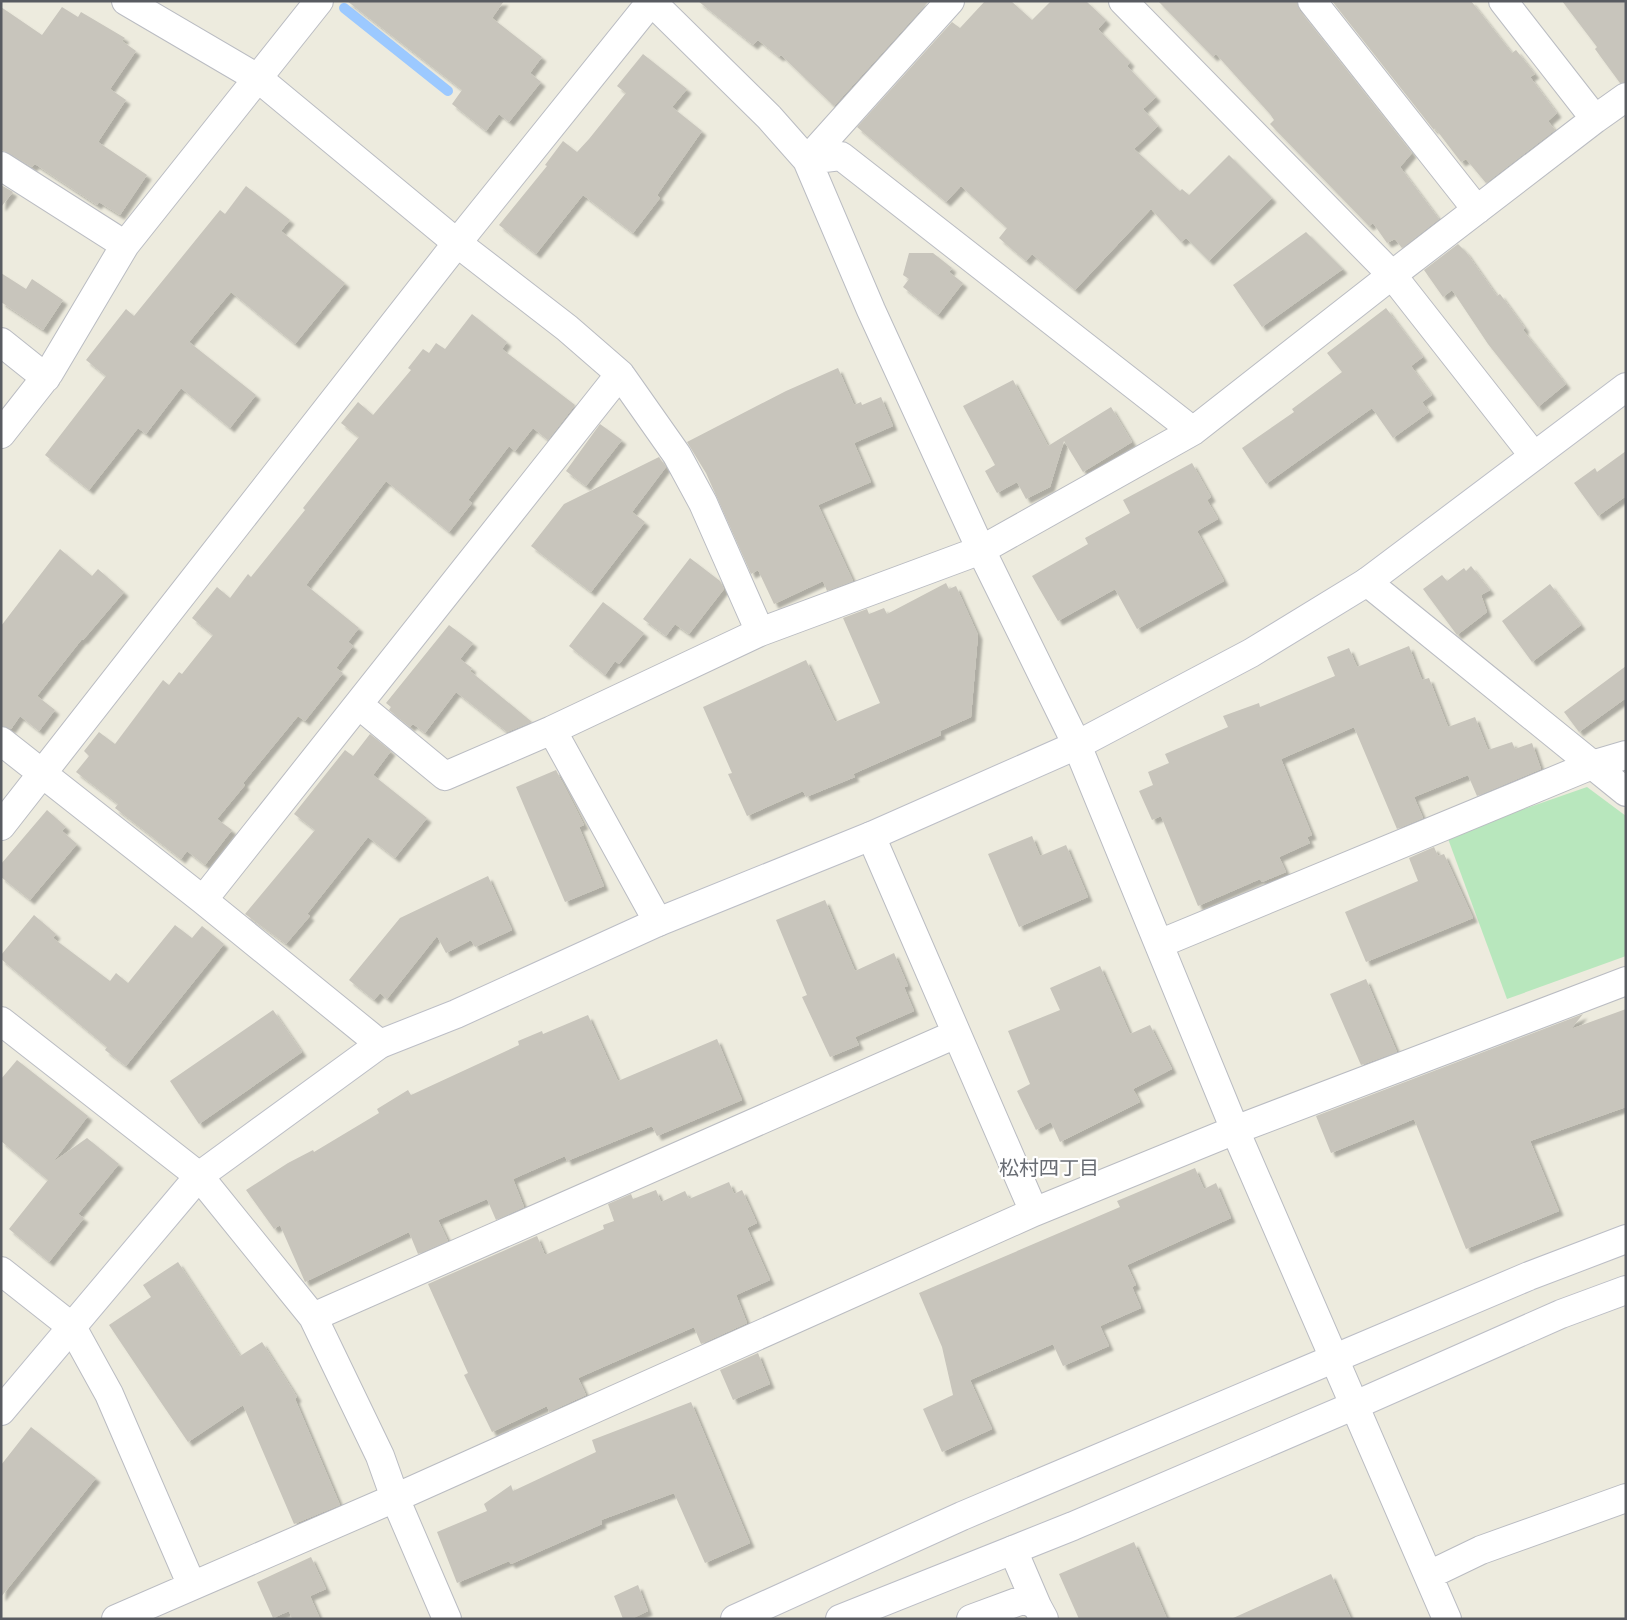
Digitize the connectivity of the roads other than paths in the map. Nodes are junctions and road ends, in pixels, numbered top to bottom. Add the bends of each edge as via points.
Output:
1 (126, 1) edge
2 (319, 1) edge
3 (950, 1) edge
4 (1124, 1) edge
5 (1312, 1) edge
6 (1503, 1) edge
7 (650, 2) edge
8 (259, 78) junction
9 (1626, 96) edge
10 (1595, 119) junction
11 (807, 160) junction
12 (1, 166) edge
13 (1477, 210) junction
14 (457, 243) junction
15 (126, 245) junction
16 (1392, 275) junction
17 (1, 342) edge
18 (620, 374) junction
19 (46, 378) junction
20 (1626, 387) edge
21 (1193, 431) junction
22 (1, 434) edge
23 (1534, 456) junction
24 (981, 550) junction
25 (1367, 582) junction
26 (760, 632) junction
27 (359, 705) junction
28 (552, 730) junction
29 (1, 741) edge
30 (1077, 745) junction
31 (1626, 755) edge
32 (1592, 765) junction
33 (42, 774) junction
34 (1626, 792) edge
35 (1, 826) edge
36 (871, 836) junction
37 (203, 900) junction
38 (658, 922) junction
39 (1159, 944) junction
40 (1626, 980) edge
41 (1, 1021) edge
42 (956, 1034) junction
43 (380, 1044) junction
44 (1235, 1130) junction
45 (199, 1176) junction
46 (1034, 1212) junction
47 (1626, 1239) edge
48 (1, 1271) edge
49 (1626, 1290) edge
50 (313, 1317) junction
51 (72, 1327) junction
52 (1336, 1358) junction
53 (1353, 1406) junction
54 (1, 1411) edge
55 (395, 1498) junction
56 (1626, 1498) edge
57 (1012, 1550) junction
58 (1429, 1575) junction
59 (192, 1586) junction
60 (1041, 1613) edge
61 (1443, 1618) edge
62 (116, 1619) edge
63 (447, 1619) edge
64 (735, 1619) edge
65 (840, 1619) edge
66 (971, 1619) edge

1 - 8 street
2 - 8 street
3 - 11 street
4 - 16 street
5 - 13 street
6 - 10 street
7 - 11 street via 768,117
7 - 14 street
8 - 14 street
8 - 15 street
9 - 10 street
10 - 13 street
11 - 21 street via 841,156
11 - 24 street via 871,310
12 - 15 street
13 - 16 street
14 - 18 street via 567,328
14 - 33 street
15 - 19 street
16 - 21 street
16 - 23 street
17 - 19 street
18 - 26 street via 677,456 703,503
18 - 27 street
19 - 22 street
20 - 23 street
21 - 24 street
23 - 25 street
24 - 26 street
24 - 30 street
25 - 30 street via 1251,653
25 - 32 street
26 - 28 street
27 - 28 street via 445,776
27 - 37 street
28 - 38 street
29 - 33 street
30 - 36 street
30 - 39 street
31 - 32 street
32 - 34 street
32 - 39 street
33 - 35 street
33 - 37 street
36 - 38 street
36 - 42 street
37 - 43 street
38 - 43 street via 456,1014
39 - 44 street
40 - 44 street
41 - 45 street
42 - 46 street
42 - 50 street
43 - 45 street
44 - 46 street
44 - 52 street
45 - 50 street
45 - 51 street
46 - 55 street
47 - 52 street via 1529,1276
48 - 51 street
49 - 53 street via 1561,1314
50 - 55 street via 380,1456
51 - 54 street
51 - 59 street via 109,1394
52 - 53 street
52 - 64 street via 962,1516
53 - 57 street
53 - 58 street
55 - 59 street
55 - 63 street
56 - 58 street via 1481,1550
57 - 60 street
57 - 65 street
58 - 61 street
59 - 62 street
60 - 66 street via 1025,1599

